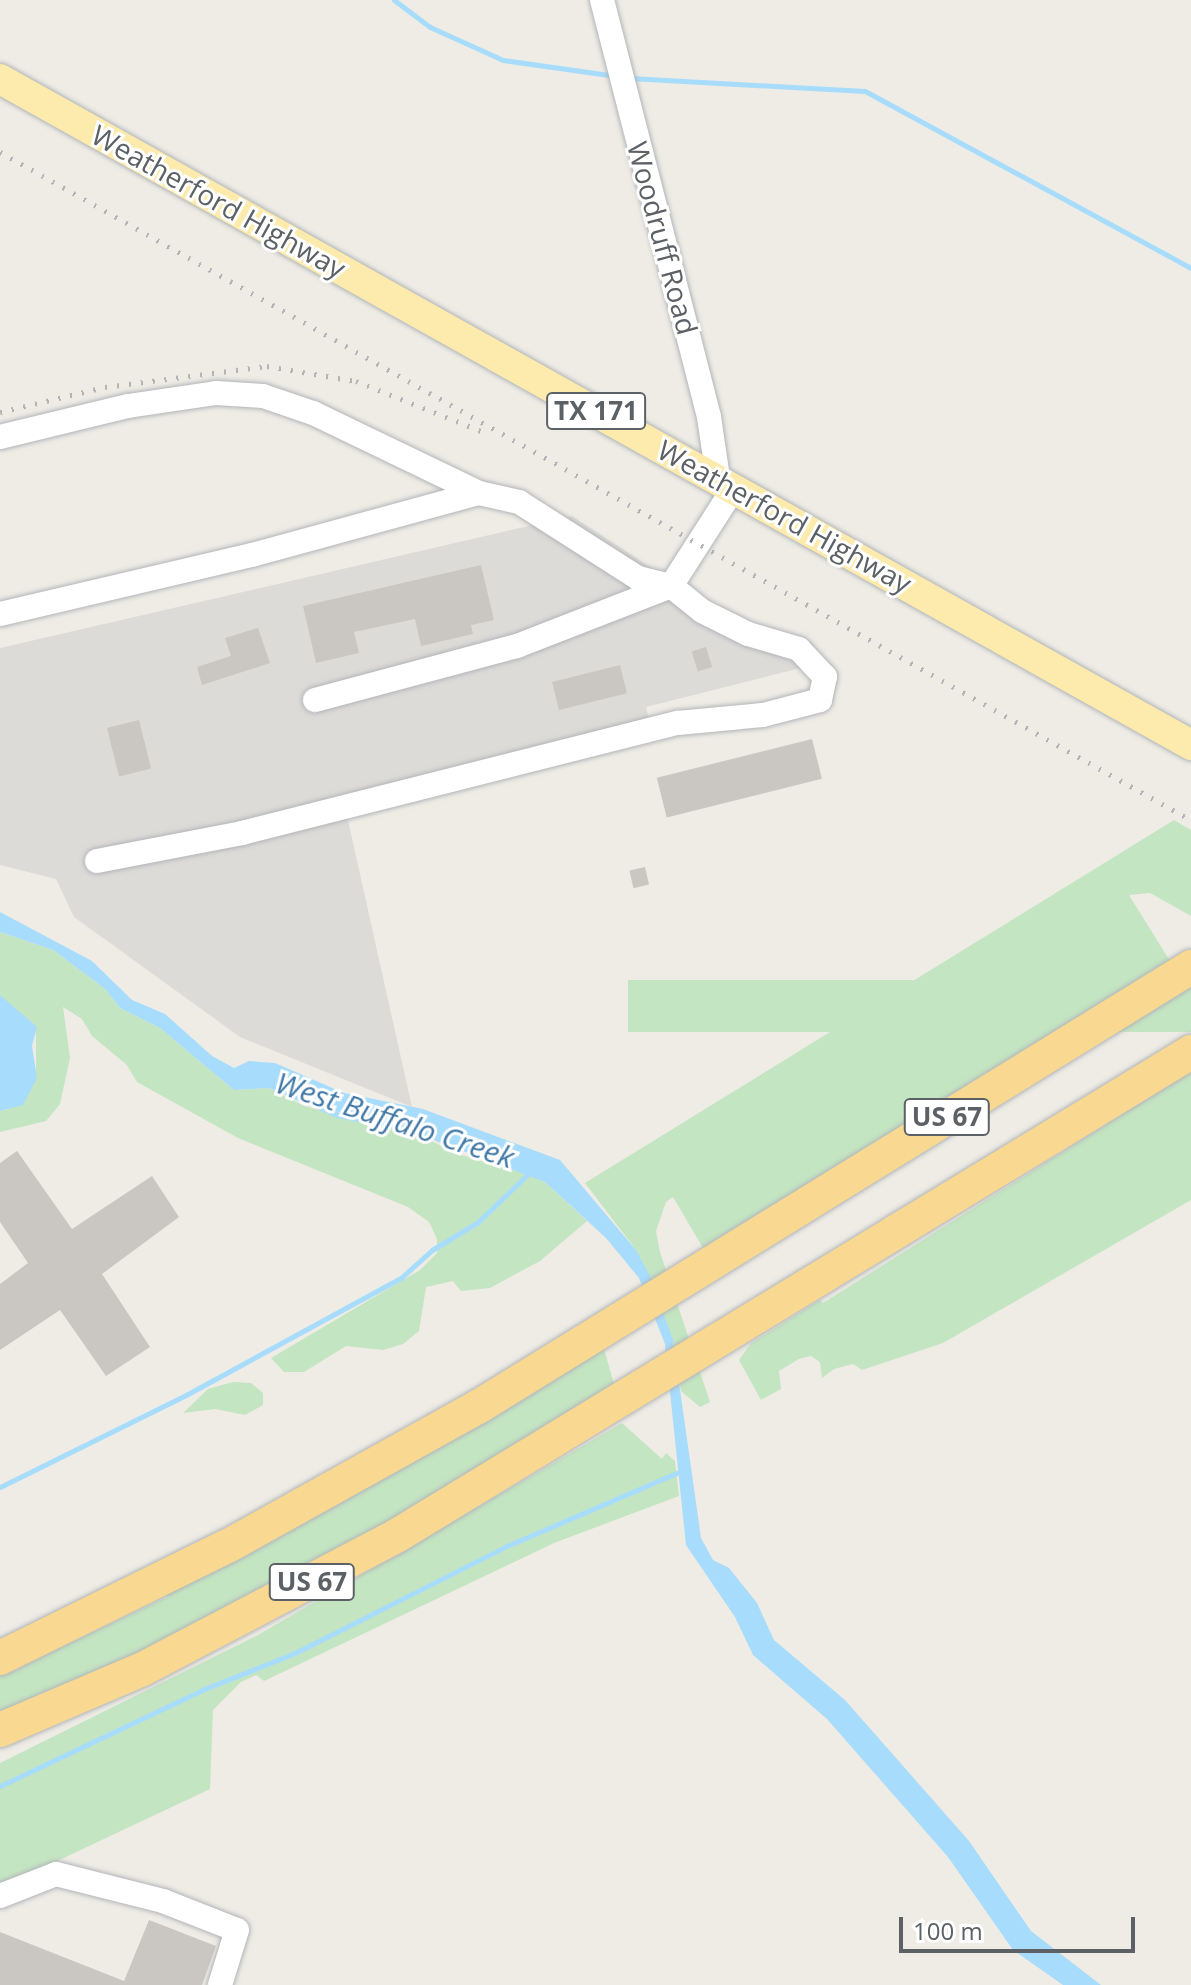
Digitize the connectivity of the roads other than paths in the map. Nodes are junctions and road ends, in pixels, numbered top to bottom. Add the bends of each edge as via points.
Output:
1 (602, 0) edge
2 (0, 79) edge
3 (0, 437) edge
4 (726, 483) junction
5 (479, 493) junction
6 (671, 586) junction
7 (0, 614) edge
8 (315, 700) dead end
9 (1191, 745) edge
10 (97, 861) dead end
11 (1191, 967) edge
12 (1191, 1052) edge
13 (143, 1589) junction
14 (0, 1639) edge
15 (0, 1658) edge
16 (141, 1670) junction
17 (0, 1730) edge
18 (0, 1753) edge
19 (0, 1896) edge
20 (220, 1985) edge

1 - 4 street, Woodruff Road
2 - 4 main road, Weatherford Highway / TX 171
3 - 5 street via 128,406 216,393 263,396 326,418
4 - 6 street
4 - 9 main road, Weatherford Highway / TX 171
5 - 6 street via 519,502 638,578
5 - 7 street via 252,555
6 - 8 street via 517,646
6 - 10 street via 702,611 748,634 799,649 825,677 820,700 763,715 678,723 242,833
11 - 13 highway, US 67 via 375,1466
12 - 16 highway, US 67 via 398,1535
13 - 14 highway
13 - 15 highway, US 67
16 - 17 highway, US 67
16 - 18 highway
19 - 20 street via 56,1874 163,1901 237,1930

